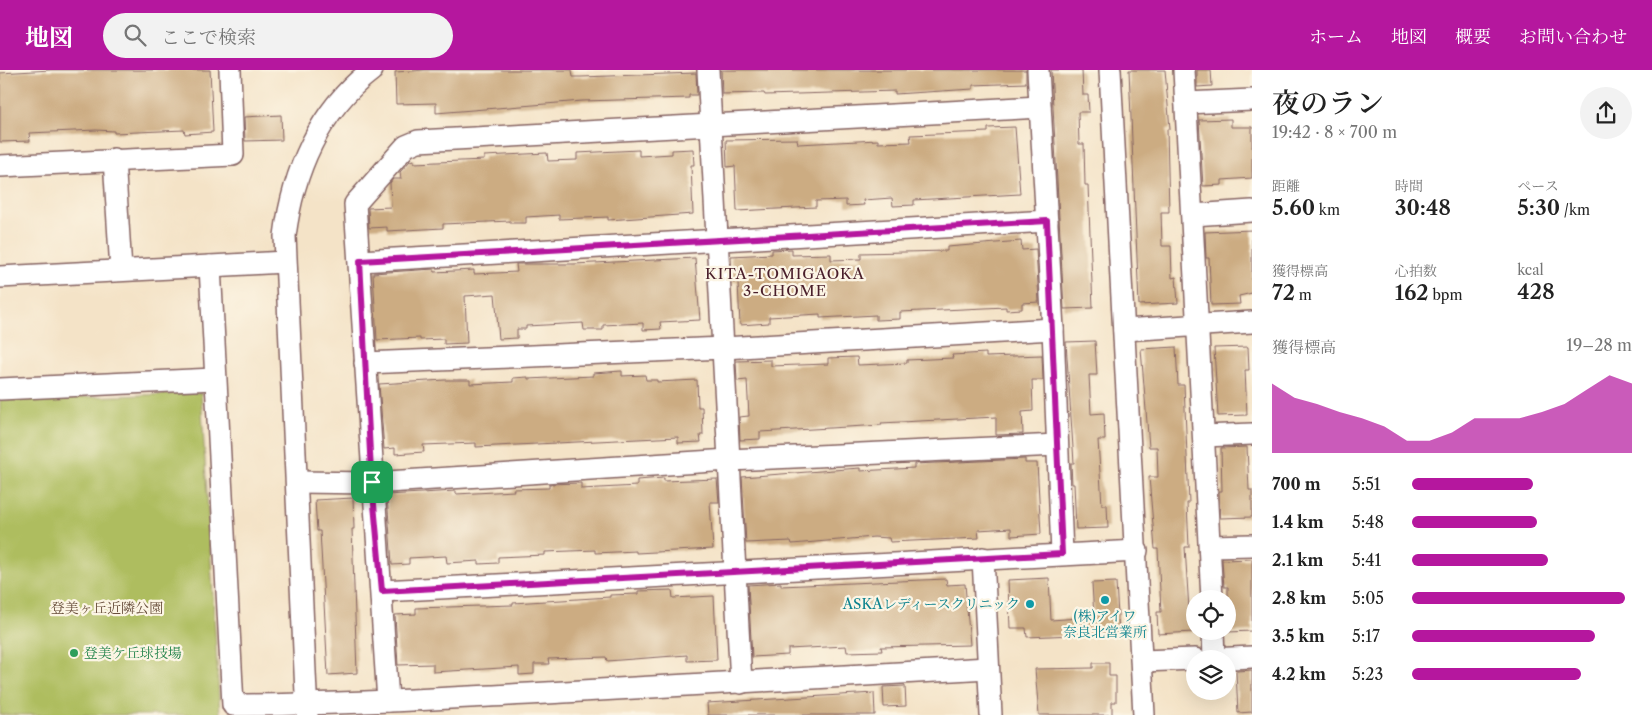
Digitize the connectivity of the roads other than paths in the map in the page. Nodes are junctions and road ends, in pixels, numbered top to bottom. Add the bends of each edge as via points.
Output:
1 (230, 70) edge
2 (372, 70) edge
3 (708, 70) edge
4 (1038, 70) edge
5 (1110, 70) edge
6 (1184, 70) edge
7 (1252, 100) edge
8 (1186, 103) junction
9 (1040, 107) junction
10 (712, 125) junction
11 (114, 160) junction
12 (0, 166) edge
13 (1252, 212) edge
14 (1193, 215) junction
15 (1047, 221) junction
16 (717, 239) junction
17 (360, 261) junction
18 (285, 262) junction
19 (210, 266) junction
20 (122, 270) junction
21 (0, 277) edge
22 (1252, 322) edge
23 (1197, 325) junction
24 (1053, 329) junction
25 (1124, 330) junction
26 (724, 348) junction
27 (365, 363) junction
28 (214, 379) junction
29 (0, 389) edge
30 (1252, 434) edge
31 (1204, 436) junction
32 (1057, 445) junction
33 (729, 460) junction
34 (298, 482) junction
35 (372, 482) junction
36 (1252, 545) edge
37 (1210, 546) junction
38 (1137, 551) junction
39 (1062, 554) junction
40 (983, 558) junction
41 (734, 573) junction
42 (1212, 590) edge
43 (382, 591) junction
44 (1252, 657) edge
45 (1236, 658) edge
46 (1186, 659) edge
47 (1142, 661) junction
48 (988, 668) junction
49 (741, 683) junction
50 (388, 701) junction
51 (307, 710) edge
52 (991, 715) edge
53 (1144, 715) edge

1 - 11 street via 233,155
2 - 18 street via 331,112 304,158 288,209
3 - 10 street
4 - 9 street
5 - 25 street
6 - 8 street
7 - 8 street
8 - 14 street
9 - 10 street
9 - 15 street
10 - 16 street
10 - 17 street via 418,141 406,146 355,204
11 - 12 street
11 - 20 street
13 - 14 street
14 - 23 street
15 - 16 street
15 - 24 street
16 - 17 street
16 - 26 street
17 - 27 street
18 - 19 street
18 - 34 street
19 - 20 street
19 - 28 street
20 - 21 street
22 - 23 street
23 - 25 street
23 - 31 street
24 - 26 street
24 - 32 street
25 - 38 street
26 - 27 street
26 - 33 street
27 - 35 street
28 - 29 street
28 - 51 street via 233,705
30 - 31 street
31 - 37 street
32 - 33 street
32 - 39 street
33 - 35 street
33 - 41 street
34 - 35 street
34 - 51 street
35 - 43 street
36 - 37 street
37 - 42 street
38 - 39 street
38 - 47 street
39 - 40 street
40 - 41 street
40 - 48 street
41 - 43 street
41 - 49 street
43 - 50 street
44 - 45 street
46 - 47 street
47 - 53 street
48 - 49 street
48 - 52 street
49 - 50 street
50 - 51 street

